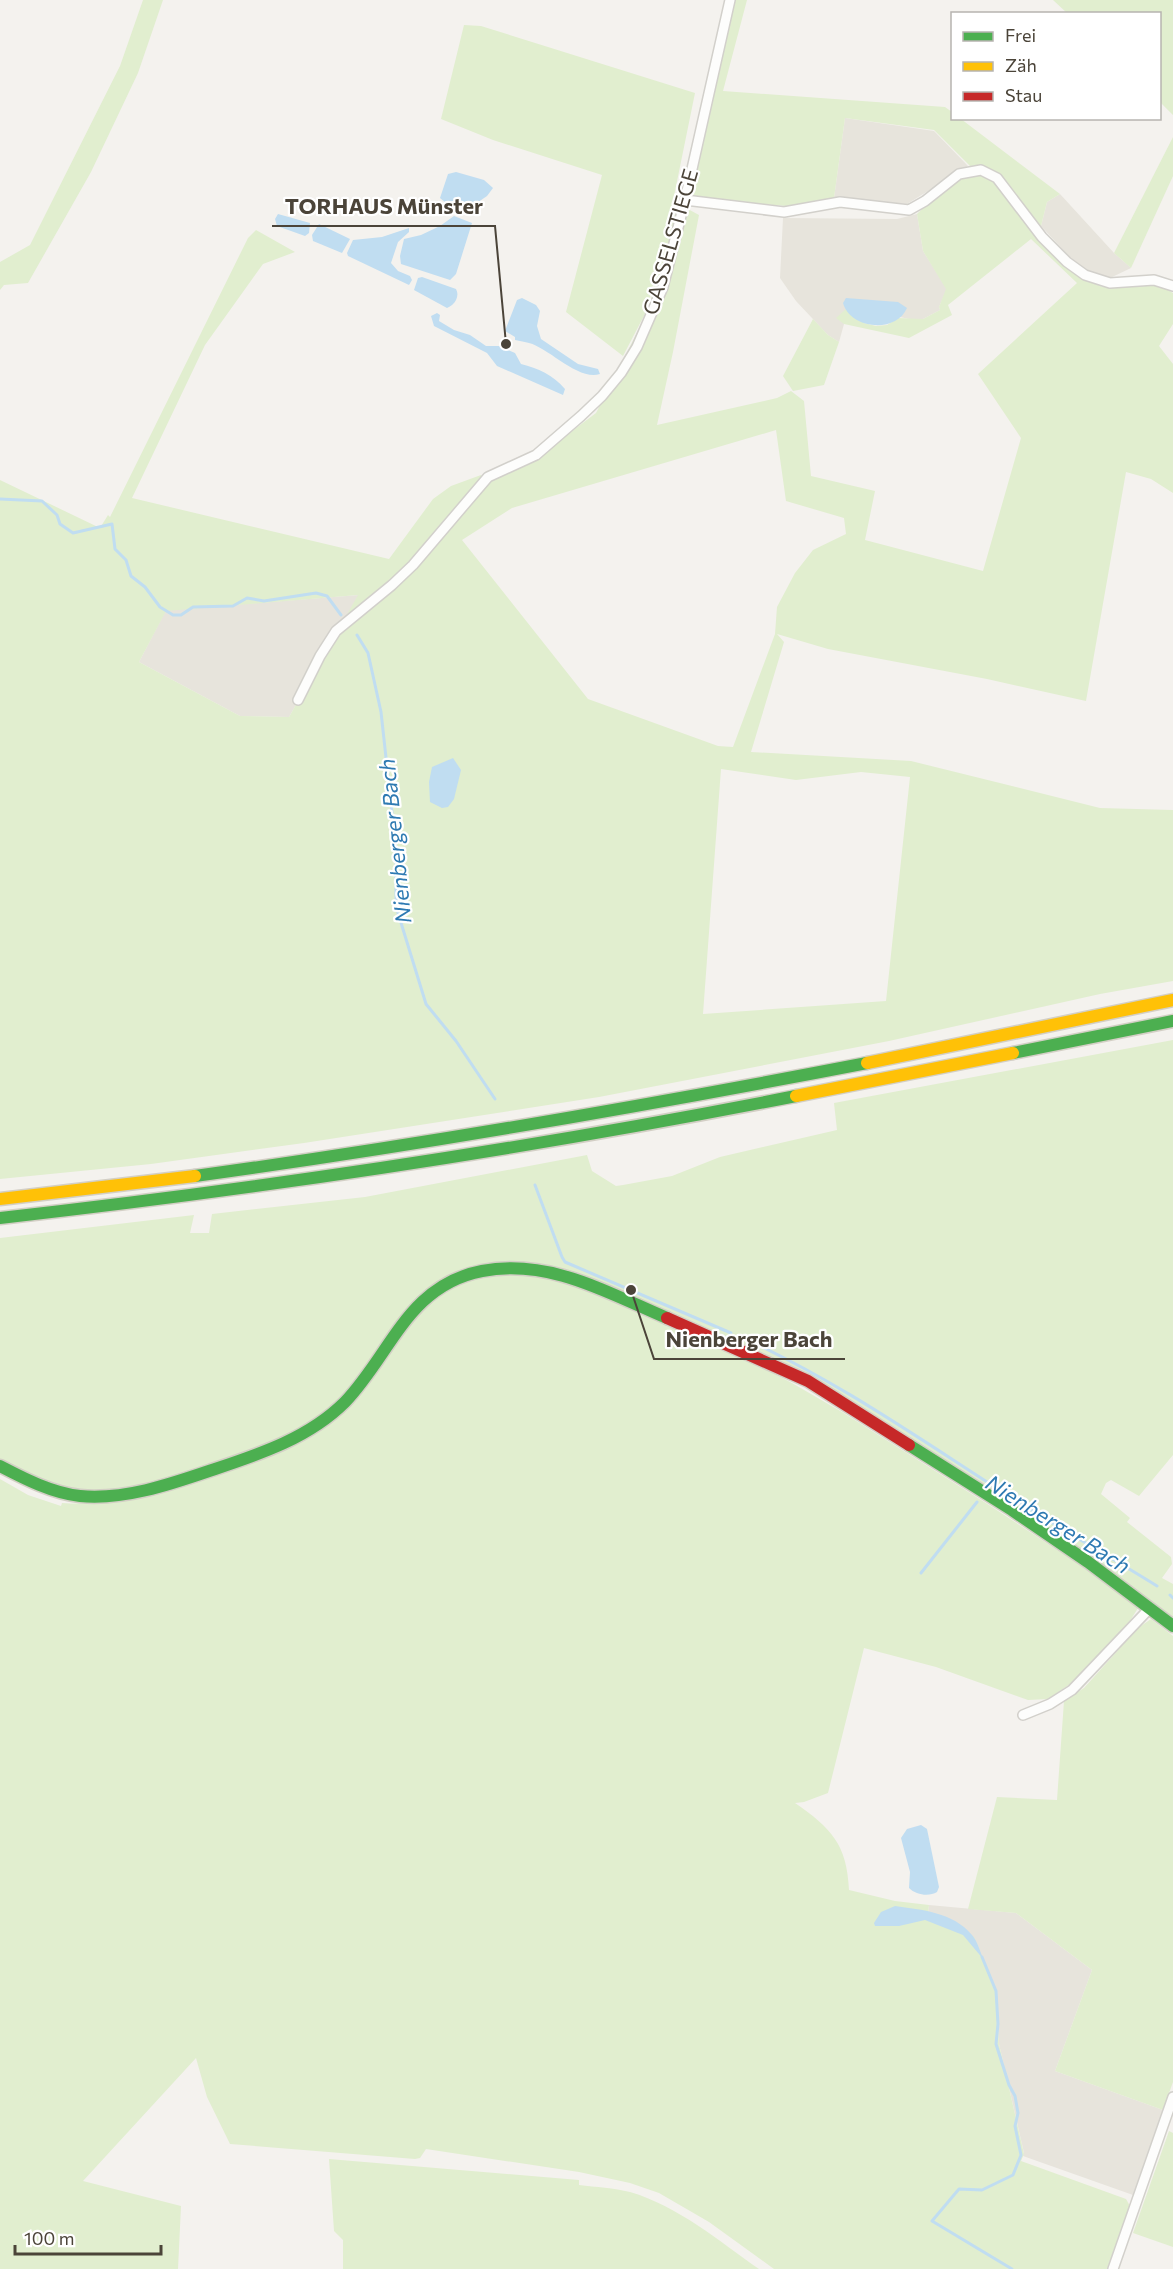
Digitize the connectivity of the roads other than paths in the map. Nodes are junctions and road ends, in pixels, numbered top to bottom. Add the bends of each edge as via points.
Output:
1 (730, 0) edge
2 (685, 200) junction
3 (1173, 286) edge
4 (298, 700) dead end
5 (1173, 1000) edge
6 (1173, 1021) edge
7 (0, 1199) edge
8 (0, 1218) edge
9 (0, 1466) edge
10 (1150, 1608) junction
11 (1173, 1626) edge
12 (1023, 1715) dead end
13 (1173, 2097) edge
14 (1113, 2269) edge

1 - 2 street, GASSELSTIEGE
2 - 3 street via 784,212 840,202 909,210 959,174 981,170 997,178 1049,244 1085,275 1110,283 1155,280
2 - 4 street, GASSELSTIEGE via 663,287 621,373 588,410 536,455 481,483 413,565 336,631
5 - 7 main road via 636,1107 221,1173
6 - 8 main road via 618,1129 357,1172
9 - 10 main road via 46,1488 95,1496 137,1493 250,1456 304,1434 333,1413 369,1373 409,1315 439,1287 479,1272 525,1267 566,1275 808,1381 1012,1510
10 - 11 main road
10 - 12 street via 1072,1690
13 - 14 street

